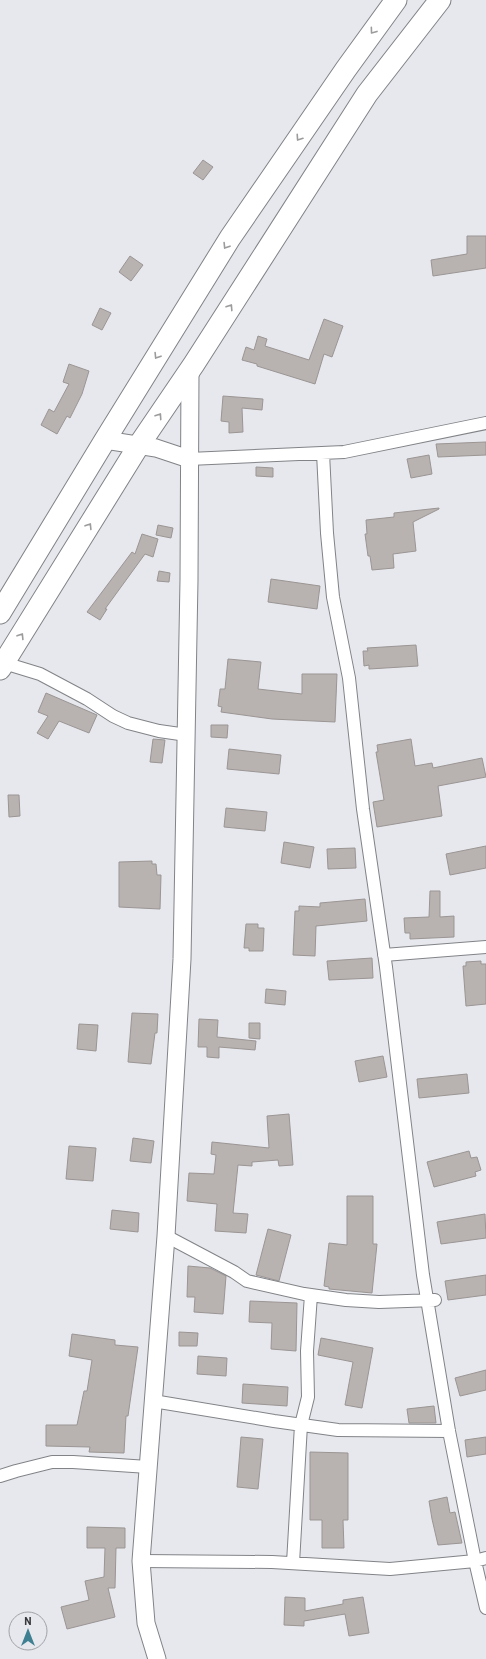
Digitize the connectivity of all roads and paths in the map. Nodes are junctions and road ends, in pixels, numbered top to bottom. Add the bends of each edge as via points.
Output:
1 (396, 0) edge
2 (440, 0) edge
3 (190, 371) junction
4 (486, 423) edge
5 (105, 440) junction
6 (139, 445) junction
7 (323, 453) junction
8 (189, 459) junction
9 (0, 613) edge
10 (2, 666) edge
11 (187, 736) junction
12 (486, 947) edge
13 (384, 955) junction
14 (166, 1236) junction
15 (311, 1295) junction
16 (435, 1300) dead end
17 (153, 1401) junction
18 (302, 1425) junction
19 (449, 1431) junction
20 (148, 1467) junction
21 (0, 1476) edge
22 (480, 1559) edge
23 (141, 1561) junction
24 (293, 1564) junction
25 (486, 1608) edge
26 (157, 1659) edge

1 -> 5 highway via 230,238
3 -> 2 highway via 367,94
6 -> 3 highway
3 - 8 street
4 - 7 street via 344,452
5 - 6 street
5 - 9 highway
6 - 8 street
10 -> 6 highway
7 - 8 street
7 - 13 street via 333,597 349,678 363,809
8 - 11 street
10 - 11 street via 40,674 128,723
11 - 14 street via 182,959
12 - 13 street
13 - 19 street via 423,1275
14 - 15 street via 247,1281
14 - 17 street
15 - 16 street via 379,1302
15 - 18 street via 307,1351 308,1397
17 - 18 street
17 - 20 street
18 - 19 street via 338,1430
18 - 24 street
19 - 22 street
20 - 21 street via 52,1462
20 - 23 street
22 - 24 street via 390,1568
22 - 25 street
23 - 24 street
23 - 26 street via 146,1623

